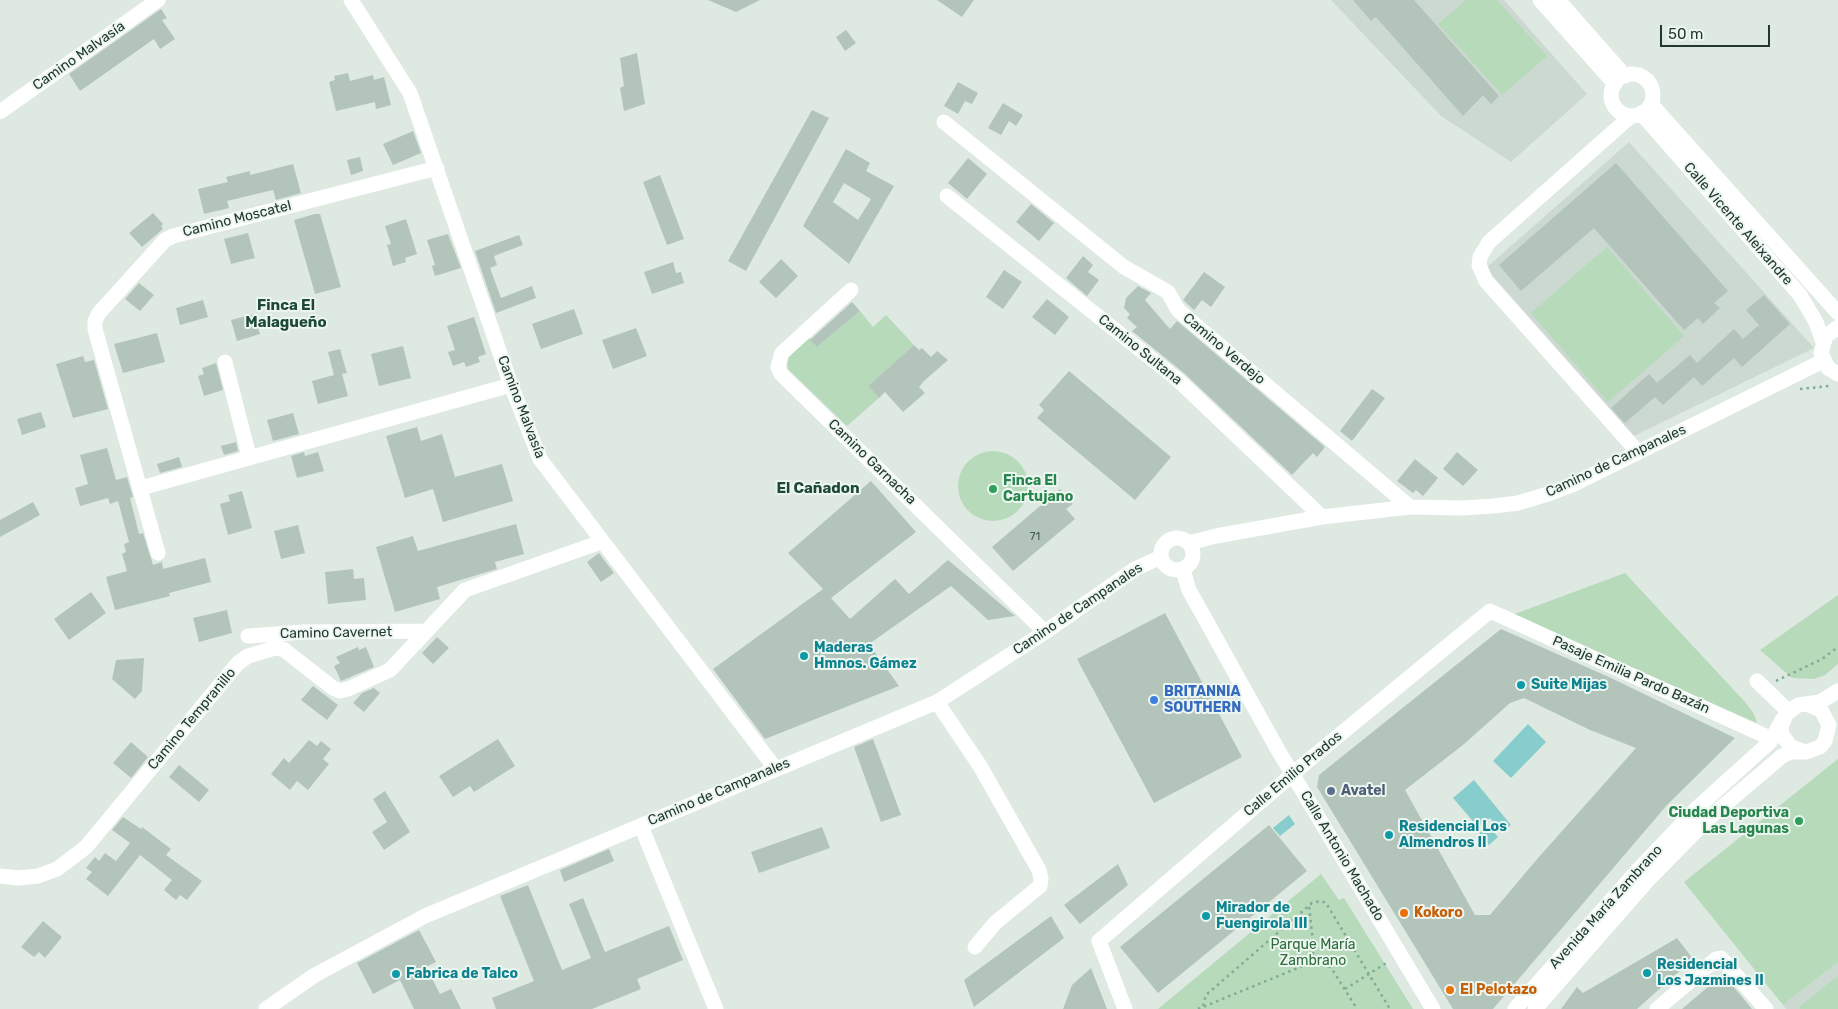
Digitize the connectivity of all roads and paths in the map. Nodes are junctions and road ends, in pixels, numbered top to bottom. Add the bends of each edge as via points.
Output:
1 (158, 0) edge
2 (351, 0) edge
3 (1540, 0) edge
4 (1558, 0) edge
5 (1620, 80) junction
6 (1641, 111) junction
7 (0, 112) edge
8 (944, 122) dead end
9 (437, 168) junction
10 (947, 196) dead end
11 (851, 290) dead end
12 (1838, 313) edge
13 (1838, 328) edge
14 (1823, 342) junction
15 (1823, 361) junction
16 (225, 362) dead end
17 (1836, 380) edge
18 (511, 385) junction
19 (1796, 390) dead end
20 (1637, 451) junction
21 (249, 456) junction
22 (141, 488) junction
23 (1410, 507) junction
24 (1322, 517) junction
25 (602, 542) junction
26 (1189, 543) junction
27 (158, 553) dead end
28 (1160, 557) junction
29 (1183, 570) junction
30 (1490, 611) joint
31 (424, 631) junction
32 (1044, 632) junction
33 (248, 636) dead end
34 (1838, 647) edge
35 (1760, 684) joint
36 (1838, 690) edge
37 (937, 702) junction
38 (1806, 704) junction
39 (1838, 712) edge
40 (1785, 716) junction
41 (1772, 739) junction
42 (1830, 739) edge
43 (1806, 752) junction
44 (775, 768) junction
45 (1292, 774) junction
46 (641, 826) junction
47 (0, 876) edge
48 (1309, 906) junction
49 (975, 947) dead end
50 (1401, 954) junction
51 (1310, 963) junction
52 (1369, 974) junction
53 (1345, 989) junction
54 (1203, 1006) junction
55 (1542, 1006) edge
56 (266, 1009) edge
57 (716, 1009) edge
58 (1125, 1009) edge
59 (1198, 1009) edge
60 (1357, 1009) edge
61 (1390, 1009) edge
62 (1433, 1009) edge
63 (1515, 1009) edge
64 (1657, 1009) edge
65 (1766, 1009) edge

1 - 7 street, Camino Malvasía
2 - 9 street, Camino Malvasía via 410,93
3 - 5 street
4 - 5 street
5 - 6 street, Calle Vicente Aleixandre via 1612,92 1615,106 1620,111
5 - 6 street via 1637,75 1648,81 1653,93
6 - 12 street
6 - 14 street, Calle Vicente Aleixandre via 1800,295 1816,322
6 - 20 street via 1489,242 1479,265 1486,281
8 - 23 street, Camino Verdejo via 1124,267 1168,292 1178,310
9 - 18 street, Camino Malvasía
9 - 22 street, Camino Moscatel via 173,236 159,248 95,321
10 - 24 street, Camino Sultana via 1178,380
11 - 32 street, Camino Garnacha via 782,353 778,367 781,374
13 - 14 street via 1832,330
14 - 15 street
15 - 17 street
15 - 20 street, Camino de Campanales
16 - 21 street
17 - 19 path
18 - 21 street
18 - 25 street, Camino Malvasía via 540,459
20 - 23 street, Camino de Campanales via 1572,485 1518,503 1463,508
21 - 22 street
22 - 27 street, Camino Moscatel
23 - 24 street, Camino de Campanales
24 - 26 street, Camino de Campanales
25 - 31 street, Camino Tempranillo via 465,590
25 - 44 street, Camino Malvasía
26 - 28 street via 1179,538 1169,539 1162,547
26 - 29 street via 1193,557
28 - 29 street via 1172,570
28 - 32 street, Camino de Campanales via 1135,569
29 - 45 street, Calle Antonio Machado via 1189,590
30 - 41 street, Pasaje Emilia Pardo Bazán
30 - 45 street, Calle Emilio Prados
31 - 33 street, Camino Cavernet
31 - 47 street, Camino Tempranillo via 390,670 340,691 283,649 275,648 248,656 238,663 86,847 57,869 38,876
32 - 37 street, Camino de Campanales
34 - 35 path via 1822,659
35 - 40 street
36 - 38 street via 1820,702
37 - 44 street, Camino de Campanales
37 - 49 street via 980,766 1039,870 1041,879 1040,886 996,922
38 - 40 street via 1798,705
38 - 42 street via 1824,714
39 - 42 street
40 - 41 street, Avenida María Zambrano
40 - 43 street via 1781,728 1786,742 1794,749
41 - 63 street, Avenida María Zambrano via 1636,871
42 - 43 street
43 - 55 street, Avenida María Zambrano via 1782,756 1708,819 1648,880
44 - 46 street, Camino de Campanales
45 - 50 street, Calle Antonio Machado
45 - 58 street, Calle Emilio Prados via 1099,941
46 - 56 street, Camino de Campanales via 425,916 315,975
46 - 57 street
48 - 51 path via 1314,950
48 - 52 path via 1316,901 1326,903
48 - 54 path via 1206,994
50 - 52 path
50 - 62 street, Calle Antonio Machado
51 - 53 path via 1327,964
51 - 54 path
52 - 53 path
52 - 61 path
53 - 60 path
54 - 59 path
64 - 65 street via 1720,958

